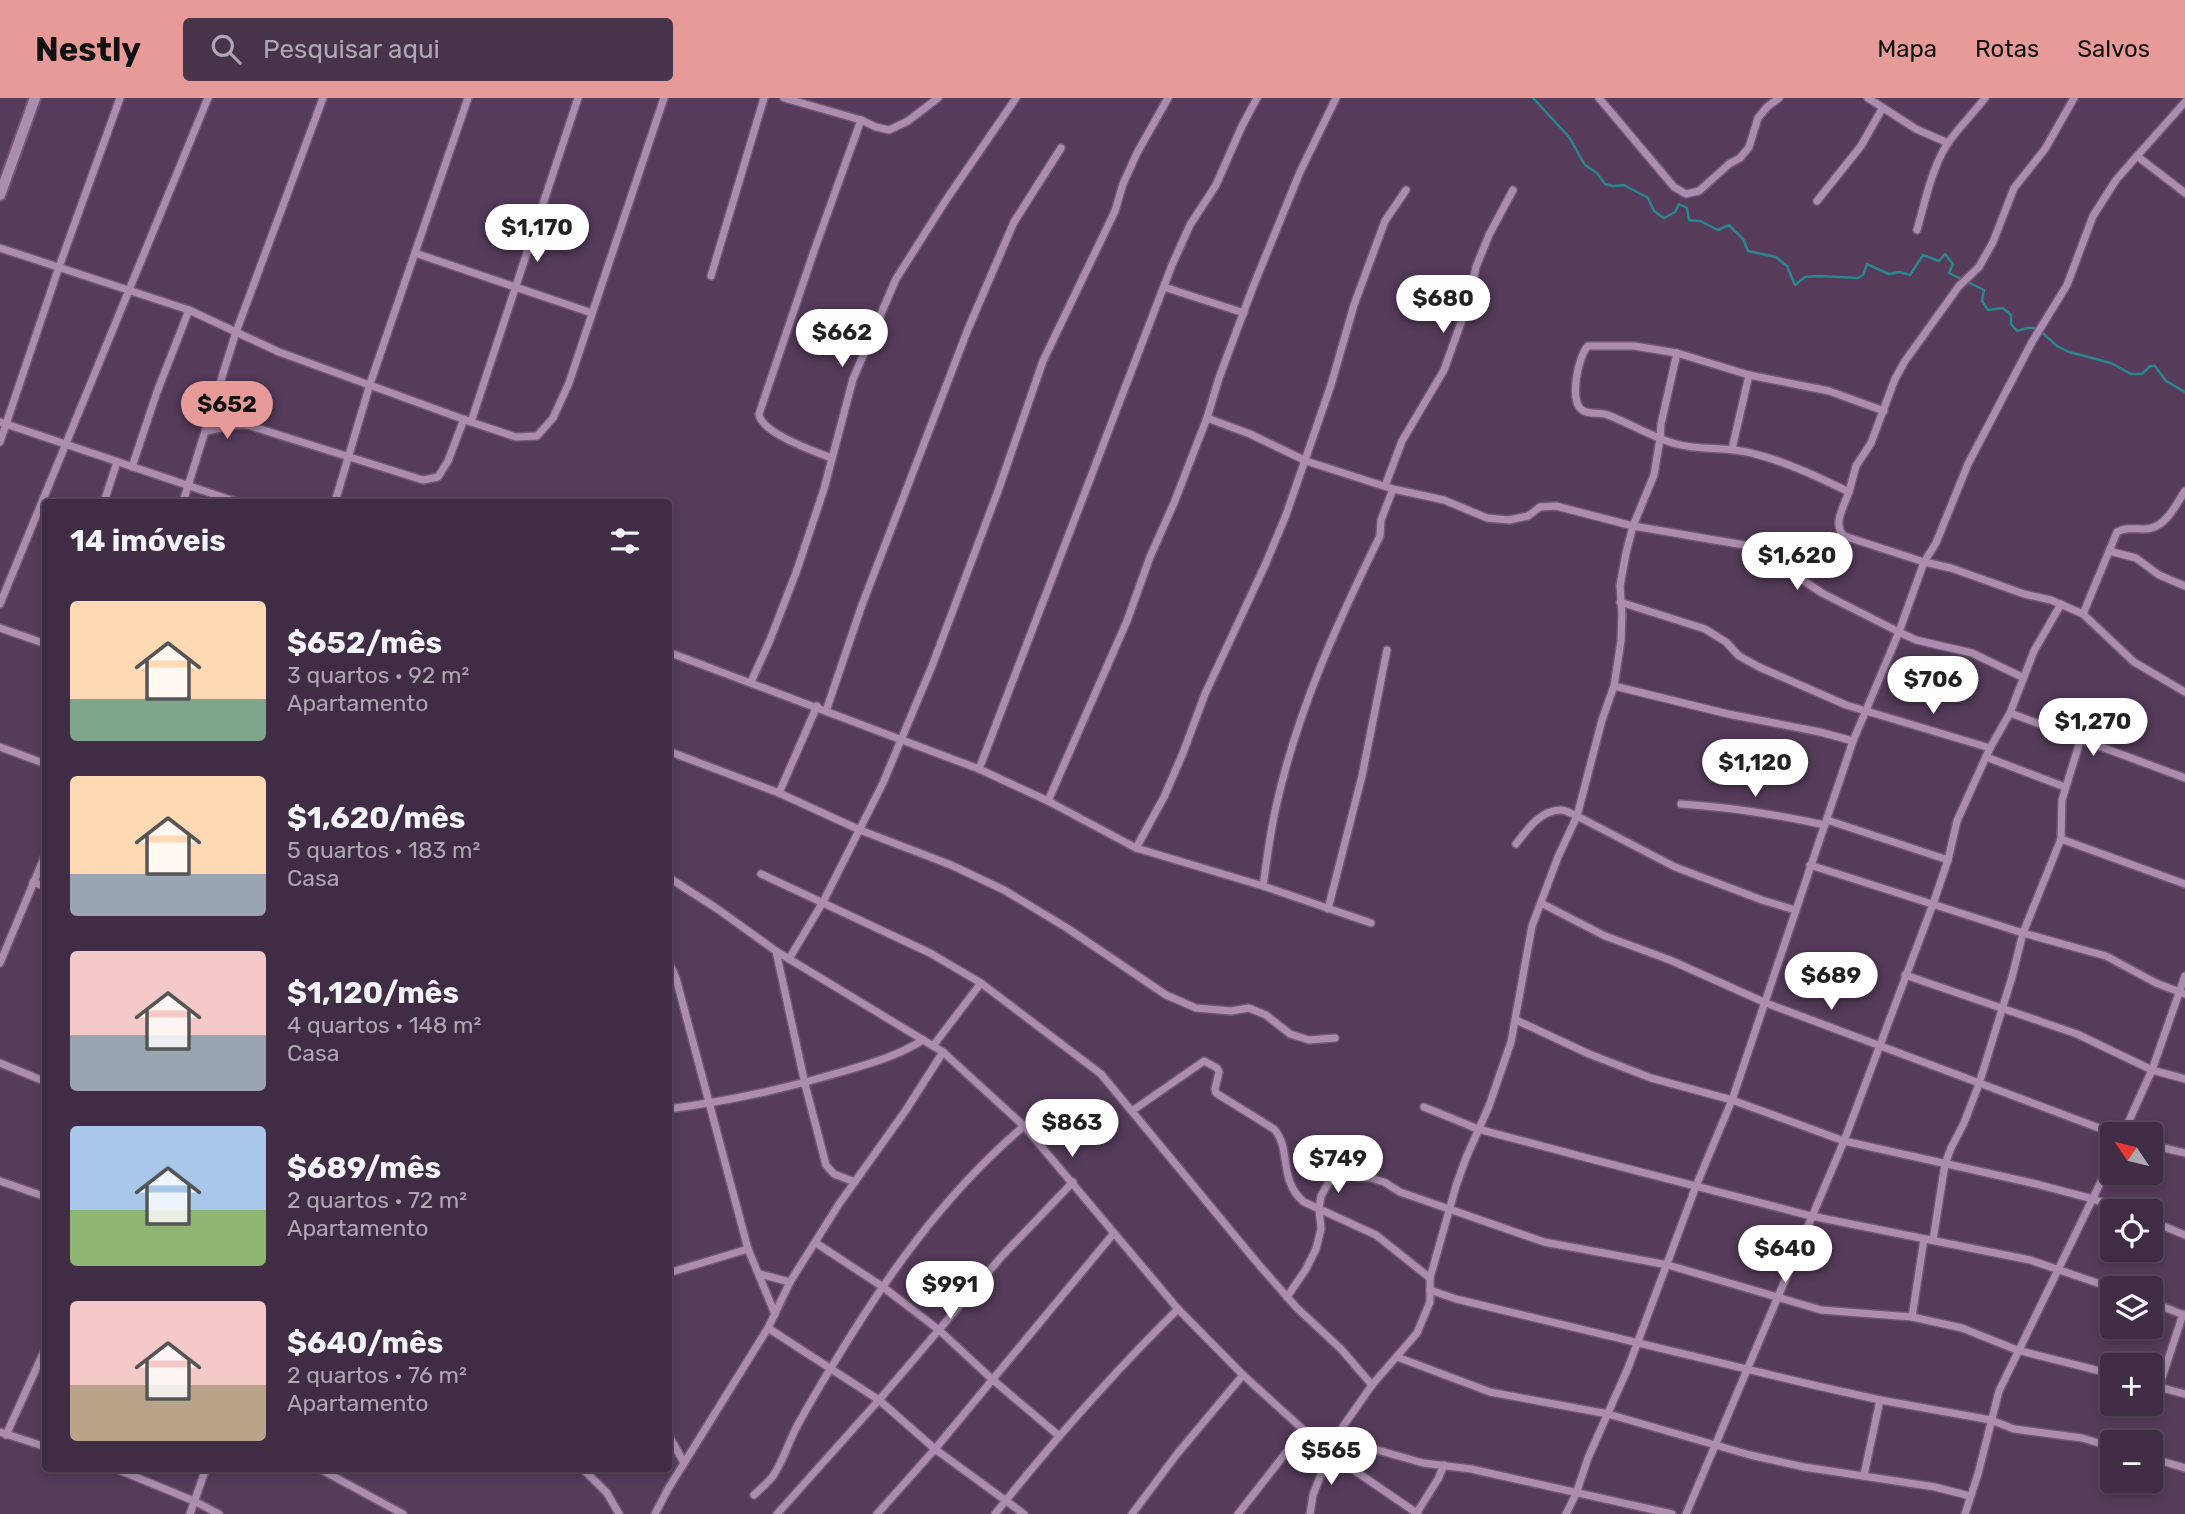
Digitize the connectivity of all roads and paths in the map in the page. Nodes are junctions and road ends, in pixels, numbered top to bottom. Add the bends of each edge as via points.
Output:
1 (35, 98) edge
2 (120, 98) edge
3 (208, 98) edge
4 (323, 98) edge
5 (468, 98) edge
6 (578, 98) edge
7 (664, 98) edge
8 (764, 98) edge
9 (784, 98) edge
10 (938, 98) edge
11 (1016, 98) edge
12 (1168, 98) edge
13 (1258, 98) edge
14 (1336, 98) edge
15 (1599, 98) edge
16 (1779, 98) edge
17 (1868, 98) edge
18 (1985, 98) edge
19 (2074, 98) edge
20 (2185, 103) edge
21 (1880, 104) edge
22 (861, 120) junction
23 (1948, 143) junction
24 (1061, 148) dead end
25 (2137, 156) junction
26 (1406, 190) dead end
27 (1513, 190) dead end
28 (2185, 193) edge
29 (0, 195) edge
30 (1817, 201) dead end
31 (1916, 230) dead end
32 (0, 248) edge
33 (415, 253) junction
34 (59, 267) junction
35 (711, 276) dead end
36 (514, 287) junction
37 (1164, 287) junction
38 (129, 290) junction
39 (189, 310) junction
40 (592, 313) junction
41 (1244, 313) junction
42 (236, 332) junction
43 (1677, 353) junction
44 (1749, 375) junction
45 (370, 384) junction
46 (217, 394) junction
47 (1884, 411) junction
48 (1207, 418) junction
49 (467, 421) junction
50 (3, 423) edge
51 (247, 425) junction
52 (206, 431) junction
53 (1660, 439) junction
54 (0, 442) edge
55 (65, 445) junction
56 (1732, 449) junction
57 (348, 457) junction
58 (831, 458) junction
59 (1306, 461) junction
60 (117, 462) junction
61 (132, 467) junction
62 (189, 487) junction
63 (1389, 487) junction
64 (2185, 491) edge
65 (1849, 492) junction
66 (43, 499) edge
67 (105, 499) edge
68 (184, 499) edge
69 (227, 499) edge
70 (335, 499) edge
71 (42, 501) edge
72 (37, 513) junction
73 (42, 515) edge
74 (1633, 526) junction
75 (2109, 551) junction
76 (1924, 562) junction
77 (2185, 586) edge
78 (1620, 602) junction
79 (0, 604) edge
80 (2061, 604) junction
81 (2083, 614) junction
82 (0, 628) edge
83 (1899, 632) junction
84 (42, 643) edge
85 (1387, 650) dead end
86 (672, 653) edge
87 (2022, 677) junction
88 (751, 682) junction
89 (1614, 686) junction
90 (2185, 692) edge
91 (817, 706) junction
92 (1867, 710) junction
93 (826, 711) junction
94 (2010, 713) junction
95 (901, 738) junction
96 (2081, 738) junction
97 (1853, 741) junction
98 (0, 747) edge
99 (1990, 748) junction
100 (672, 753) edge
101 (1986, 757) junction
102 (42, 763) edge
103 (979, 769) junction
104 (2185, 778) edge
105 (2065, 787) junction
106 (779, 793) junction
107 (1048, 801) junction
108 (1681, 804) dead end
109 (1577, 816) junction
110 (1826, 823) junction
111 (860, 830) junction
112 (2061, 838) junction
113 (1516, 844) dead end
114 (1136, 848) junction
115 (1948, 860) junction
116 (42, 862) edge
117 (1810, 865) junction
118 (761, 874) dead end
119 (672, 880) edge
120 (33, 882) junction
121 (2185, 884) edge
122 (42, 885) edge
123 (1263, 887) junction
124 (822, 902) junction
125 (1541, 903) junction
126 (1933, 904) junction
127 (1328, 909) junction
128 (1795, 910) junction
129 (1371, 923) dead end
130 (2023, 933) junction
131 (776, 951) junction
132 (789, 959) junction
133 (0, 963) edge
134 (1906, 975) junction
135 (2185, 976) edge
136 (672, 979) edge
137 (981, 983) junction
138 (2182, 993) edge
139 (1766, 1003) junction
140 (2003, 1008) junction
141 (1516, 1020) junction
142 (1335, 1038) dead end
143 (923, 1040) junction
144 (1879, 1044) junction
145 (933, 1046) junction
146 (943, 1052) junction
147 (0, 1063) edge
148 (2152, 1070) junction
149 (2185, 1079) edge
150 (42, 1080) edge
151 (805, 1084) junction
152 (1979, 1084) junction
153 (1732, 1100) junction
154 (710, 1103) junction
155 (1424, 1107) dead end
156 (672, 1108) edge
157 (1132, 1111) junction
158 (2128, 1122) edge
159 (1024, 1126) junction
160 (2100, 1128) edge
161 (1478, 1129) junction
162 (1844, 1141) junction
163 (2163, 1148) edge
164 (2185, 1153) edge
165 (1945, 1164) junction
166 (0, 1181) edge
167 (855, 1182) junction
168 (1073, 1182) junction
169 (2100, 1184) edge
170 (1696, 1186) junction
171 (42, 1196) edge
172 (2093, 1199) junction
173 (2100, 1202) edge
174 (1319, 1208) junction
175 (1451, 1210) junction
176 (1811, 1216) junction
177 (2163, 1226) edge
178 (1114, 1233) junction
179 (2185, 1235) edge
180 (1923, 1239) junction
181 (1933, 1240) junction
182 (816, 1243) junction
183 (748, 1249) junction
184 (1668, 1265) junction
185 (2059, 1269) junction
186 (672, 1272) edge
187 (760, 1274) junction
188 (1430, 1278) junction
189 (790, 1282) junction
190 (2100, 1284) edge
191 (883, 1287) junction
192 (1430, 1290) junction
193 (1287, 1297) junction
194 (1777, 1298) junction
195 (2163, 1307) edge
196 (1178, 1309) junction
197 (775, 1314) junction
198 (2184, 1315) edge
199 (1912, 1317) junction
200 (768, 1328) junction
201 (939, 1330) junction
202 (1637, 1342) junction
203 (2017, 1350) junction
204 (42, 1355) edge
205 (1398, 1357) junction
206 (2163, 1366) edge
207 (831, 1367) junction
208 (1747, 1370) junction
209 (2100, 1371) edge
210 (1243, 1375) junction
211 (993, 1380) junction
212 (1372, 1385) junction
213 (2163, 1388) edge
214 (2185, 1394) edge
215 (879, 1400) junction
216 (1880, 1400) junction
217 (1608, 1414) junction
218 (1991, 1420) junction
219 (1303, 1431) junction
220 (3, 1434) edge
221 (1058, 1435) junction
222 (1311, 1438) junction
223 (1335, 1438) junction
224 (672, 1441) edge
225 (2100, 1444) edge
226 (42, 1446) edge
227 (1713, 1446) junction
228 (935, 1449) junction
229 (1329, 1453) junction
230 (2163, 1462) edge
231 (684, 1463) junction
232 (1444, 1465) junction
233 (2185, 1468) edge
234 (124, 1472) edge
235 (205, 1472) edge
236 (325, 1472) edge
237 (586, 1472) edge
238 (1864, 1475) junction
239 (1576, 1494) junction
240 (754, 1495) dead end
241 (1970, 1496) junction
242 (1007, 1499) junction
243 (194, 1501) junction
244 (190, 1514) edge
245 (219, 1514) edge
246 (404, 1514) edge
247 (619, 1514) edge
248 (655, 1514) edge
249 (777, 1514) edge
250 (877, 1514) edge
251 (995, 1514) edge
252 (1024, 1514) edge
253 (1132, 1514) edge
254 (1238, 1514) edge
255 (1310, 1514) edge
256 (1417, 1514) edge
257 (1566, 1514) edge
258 (1672, 1514) edge
259 (1686, 1514) edge
260 (1965, 1514) edge

1 - 29 street
2 - 34 street
3 - 38 street
4 - 42 street
5 - 33 street
6 - 36 street
7 - 40 street
8 - 35 street
9 - 22 street
10 - 22 street via 889,130
11 - 58 street via 895,279 853,379
12 - 95 street via 1137,153 1115,211 1043,361 998,491
13 - 37 street via 1216,185 1190,225
14 - 41 street via 1300,172
15 - 16 street via 1674,187 1686,194 1699,191 1740,158 1749,147 1758,118
17 - 21 street
18 - 23 street
19 - 47 street via 2045,149 2014,187 1979,267 1959,286 1905,361
20 - 25 street
21 - 23 street via 1916,129
21 - 30 street via 1861,146
22 - 58 street via 760,414 764,425 793,443
23 - 31 street
24 - 93 street via 1014,222 968,329
25 - 28 street
25 - 76 street via 2093,216 2067,285 1968,464
26 - 59 street via 1385,221 1354,305
27 - 63 street via 1476,267 1444,370 1402,441
32 - 34 street
33 - 36 street
33 - 45 street
34 - 38 street
34 - 50 street
36 - 40 street
36 - 49 street
37 - 41 street
37 - 103 street
38 - 39 street
38 - 55 street
39 - 42 street
39 - 61 street
40 - 49 street via 569,383 553,418 537,436 516,437
41 - 48 street
42 - 45 street
42 - 46 street
43 - 44 street
43 - 53 street
43 - 53 street via 1597,345 1588,346 1579,359 1579,408 1605,413
44 - 47 street via 1829,391
44 - 56 street
45 - 49 street
45 - 57 street
46 - 51 street
46 - 52 street
47 - 65 street
48 - 59 street
48 - 107 street via 1127,621
49 - 57 street via 438,477 423,481
50 - 54 street
50 - 55 street
51 - 52 street
51 - 57 street
52 - 62 street
53 - 56 street
53 - 74 street via 1654,475
55 - 60 street
55 - 66 street
56 - 65 street via 1763,456
57 - 70 street
58 - 88 street via 797,569
59 - 63 street
59 - 114 street via 1184,753
60 - 61 street
60 - 67 street
61 - 62 street
62 - 68 street
62 - 69 street
63 - 74 street via 1444,500 1487,518 1508,520 1556,506
63 - 123 street via 1380,536 1331,638 1291,749 1275,808
64 - 75 street via 2164,522 2154,528 2124,528 2117,532
65 - 76 street via 1838,525 1844,537
71 - 72 street
72 - 73 street
72 - 79 street
74 - 78 street
74 - 83 street via 1756,547 1822,593
75 - 77 street via 2136,558
75 - 81 street
76 - 80 street
76 - 83 street
78 - 89 street
78 - 92 street via 1705,629 1759,667
80 - 81 street
80 - 87 street
81 - 90 street via 2134,662
82 - 84 street
83 - 87 street via 1972,653
83 - 92 street
85 - 127 street via 1362,776
86 - 88 street
87 - 94 street
88 - 91 street
89 - 97 street
89 - 109 street
91 - 93 street
91 - 106 street
92 - 97 street
92 - 99 street
93 - 95 street
94 - 96 street
94 - 99 street
95 - 103 street
95 - 111 street
96 - 104 street
96 - 105 street
97 - 110 street
98 - 102 street
99 - 101 street
100 - 106 street
101 - 105 street
101 - 115 street via 1957,821
103 - 107 street
105 - 112 street
106 - 111 street
107 - 114 street
108 - 110 street
109 - 113 street via 1562,810 1544,814
109 - 125 street
109 - 128 street via 1675,867
110 - 115 street
110 - 117 street
111 - 124 street
111 - 142 street via 1004,890 1166,995 1196,1008 1249,1008 1290,1034 1310,1040
112 - 121 street
112 - 130 street
114 - 123 street
115 - 126 street
116 - 120 street
117 - 126 street
117 - 128 street
118 - 124 street
119 - 131 street
120 - 122 street
120 - 133 street
123 - 127 street
124 - 132 street
124 - 137 street via 930,953
125 - 139 street via 1605,936
125 - 141 street via 1527,948
126 - 130 street
126 - 134 street
127 - 129 street
128 - 139 street
130 - 138 street via 2106,956
130 - 140 street
131 - 132 street
131 - 151 street
132 - 143 street
134 - 140 street
134 - 144 street
135 - 138 street
136 - 154 street
137 - 145 street
137 - 157 street via 1101,1074
138 - 148 street
139 - 144 street
139 - 153 street
140 - 148 street via 2077,1034
140 - 152 street
141 - 153 street via 1651,1078
141 - 161 street
143 - 145 street
143 - 151 street via 880,1061
144 - 152 street
144 - 162 street
145 - 146 street
146 - 159 street
146 - 167 street
147 - 150 street
148 - 149 street
148 - 158 street
151 - 154 street
151 - 167 street via 826,1164 834,1174
152 - 160 street
152 - 165 street
153 - 162 street
153 - 170 street
154 - 156 street
154 - 183 street
155 - 161 street
157 - 174 street via 1206,1062 1219,1072 1216,1093 1281,1136 1291,1186 1304,1202
157 - 193 street
159 - 168 street
159 - 191 street via 967,1179
161 - 170 street
161 - 175 street
162 - 165 street
162 - 176 street
163 - 164 street
165 - 172 street
165 - 181 street
166 - 171 street
167 - 182 street
168 - 178 street
168 - 201 street
169 - 172 street
170 - 176 street
170 - 184 street
172 - 173 street
172 - 185 street
174 - 175 street via 1329,1182 1343,1172 1384,1182
174 - 188 street via 1377,1234
174 - 193 street via 1321,1229 1316,1249
175 - 184 street via 1544,1242
175 - 188 street
176 - 180 street
176 - 194 street
177 - 179 street
178 - 196 street
178 - 211 street
180 - 181 street
180 - 199 street
181 - 185 street
182 - 189 street
182 - 191 street
183 - 186 street
183 - 187 street
184 - 194 street
184 - 202 street
185 - 190 street
185 - 203 street
187 - 189 street
187 - 197 street
188 - 192 street
189 - 197 street
191 - 201 street
191 - 207 street
192 - 202 street
192 - 205 street via 1417,1333
193 - 212 street
194 - 199 street via 1821,1310
194 - 208 street
195 - 198 street
196 - 210 street
196 - 221 street
197 - 200 street
198 - 206 street
199 - 203 street via 1962,1328
200 - 207 street
200 - 231 street
201 - 211 street
201 - 215 street
202 - 208 street
202 - 217 street
203 - 209 street
203 - 218 street
204 - 220 street
205 - 212 street
205 - 217 street via 1490,1392
207 - 215 street
207 - 240 street via 772,1477
208 - 216 street
208 - 227 street
210 - 219 street
210 - 253 street
211 - 221 street
211 - 228 street
212 - 223 street
213 - 214 street
215 - 228 street
215 - 249 street
216 - 218 street
216 - 238 street
217 - 227 street
217 - 239 street
218 - 225 street via 2014,1429
218 - 241 street
219 - 222 street
219 - 254 street
220 - 226 street
221 - 242 street
222 - 223 street
222 - 229 street
223 - 229 street
223 - 232 street
224 - 231 street
227 - 238 street
227 - 259 street
228 - 242 street
228 - 250 street
229 - 255 street
229 - 256 street
230 - 233 street
231 - 248 street
232 - 239 street
232 - 256 street
234 - 243 street
235 - 243 street
236 - 246 street
237 - 247 street via 607,1493
238 - 241 street
239 - 257 street
239 - 258 street
241 - 260 street
242 - 251 street
242 - 252 street
243 - 244 street
243 - 245 street

